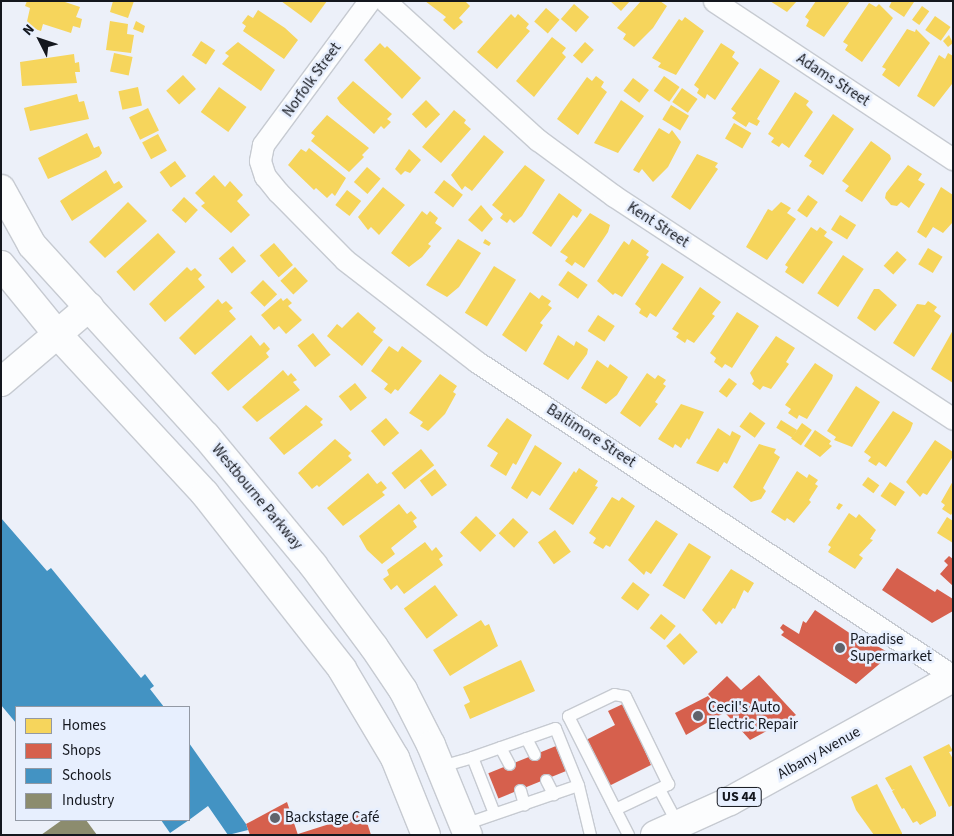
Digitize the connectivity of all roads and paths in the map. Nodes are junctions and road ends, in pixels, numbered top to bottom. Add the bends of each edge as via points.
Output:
1 (369, 1) edge
2 (385, 1) edge
3 (714, 1) edge
4 (953, 159) edge
5 (260, 161) joint
6 (1, 189) edge
7 (1, 265) edge
8 (89, 307) junction
9 (58, 335) junction
10 (1, 382) edge
11 (953, 419) edge
12 (313, 565) junction
13 (280, 587) junction
14 (953, 677) edge
15 (526, 738) junction
16 (500, 747) junction
17 (534, 754) dead end
18 (472, 757) junction
19 (509, 764) dead end
20 (441, 766) junction
21 (546, 780) dead end
22 (578, 785) junction
23 (659, 789) junction
24 (520, 790) dead end
25 (553, 794) junction
26 (524, 804) junction
27 (615, 809) junction
28 (494, 813) junction
29 (466, 829) edge
30 (666, 830) edge
31 (426, 835) edge
32 (590, 835) edge
33 (628, 835) edge

1 - 5 street, Norfolk Street via 264,145
2 - 11 street, Kent Street via 538,140 614,196
3 - 4 street, Adams Street
5 - 14 street, Baltimore Street via 265,176 326,241 477,362
6 - 8 main road, Westbourne Parkway via 32,245
7 - 9 main road
8 - 9 main road
8 - 12 main road, Westbourne Parkway via 206,436
9 - 10 main road
9 - 13 main road via 205,494
12 - 13 main road
12 - 20 main road, Westbourne Parkway via 403,690
13 - 31 main road via 367,706 395,758
14 - 30 main road, Albany Avenue / US 44 via 730,801
15 - 16 lane
15 - 17 lane
15 - 22 lane via 555,728
16 - 18 lane
16 - 19 lane
18 - 20 lane
18 - 28 lane
20 - 29 main road, Westbourne Parkway
21 - 25 lane
22 - 25 lane
22 - 32 lane
23 - 27 lane
23 - 27 lane via 668,784 625,696 614,694 568,716
23 - 30 lane
24 - 26 lane
25 - 26 lane
26 - 28 lane
27 - 33 lane
28 - 29 lane

